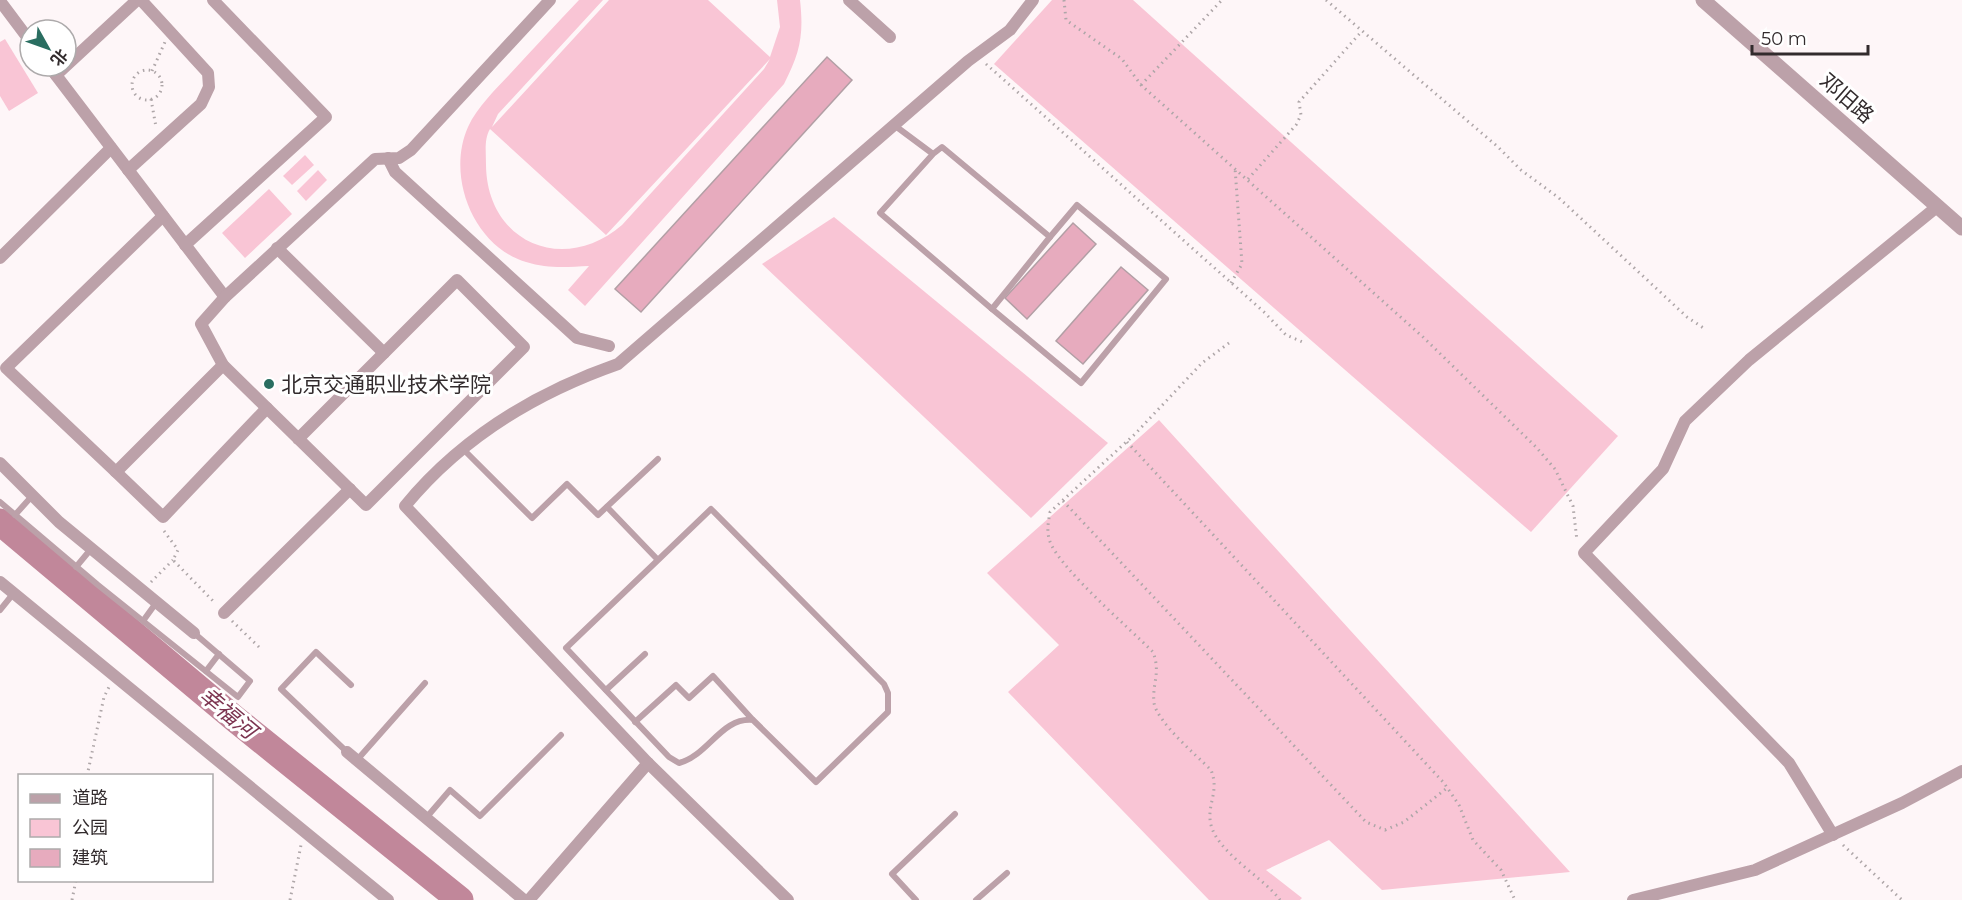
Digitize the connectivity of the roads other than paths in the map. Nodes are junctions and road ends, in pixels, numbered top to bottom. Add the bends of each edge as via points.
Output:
1 (139, 0) edge
2 (213, 0) edge
3 (550, 0) edge
4 (849, 0) edge
5 (1033, 0) edge
6 (1703, 0) edge
7 (0, 1) edge
8 (18, 25) edge
9 (890, 37) dead end
10 (78, 50) edge
11 (58, 78) edge
12 (894, 125) junction
13 (111, 148) junction
14 (933, 154) junction
15 (388, 158) junction
16 (128, 170) junction
17 (1938, 206) junction
18 (163, 216) junction
19 (1960, 224) edge
20 (1050, 237) junction
21 (185, 245) junction
22 (277, 248) junction
23 (0, 258) edge
24 (225, 297) junction
25 (992, 309) junction
26 (609, 346) dead end
27 (384, 353) junction
28 (223, 365) junction
29 (3, 370) edge
30 (267, 408) junction
31 (298, 439) junction
32 (463, 449) junction
33 (658, 459) dead end
34 (2, 468) edge
35 (116, 472) junction
36 (350, 489) junction
37 (32, 496) junction
38 (0, 502) edge
39 (607, 507) junction
40 (15, 515) junction
41 (92, 549) junction
42 (658, 560) junction
43 (76, 567) junction
44 (0, 582) edge
45 (13, 594) junction
46 (157, 602) junction
47 (0, 610) edge
48 (224, 613) road end
49 (143, 621) junction
50 (194, 633) joint
51 (219, 654) junction
52 (645, 654) dead end
53 (206, 671) junction
54 (424, 683) dead end
55 (351, 685) dead end
56 (606, 690) junction
57 (753, 720) junction
58 (635, 722) junction
59 (561, 735) dead end
60 (352, 756) junction
61 (648, 764) junction
62 (1962, 771) edge
63 (955, 814) dead end
64 (425, 819) junction
65 (1833, 835) junction
66 (1007, 873) dead end
67 (388, 900) edge
68 (524, 900) edge
69 (529, 900) edge
70 (788, 900) edge
71 (916, 900) edge
72 (976, 900) edge
73 (1633, 900) edge

1 - 10 street
1 - 16 street via 208,74 208,87 201,104
2 - 21 street via 326,117
3 - 15 street via 411,150 399,158
4 - 9 street
5 - 12 street via 1010,30
6 - 17 street, 邓旧路
7 - 8 street
11 - 13 street
12 - 14 lane
12 - 32 street via 618,364 504,416
13 - 16 street
13 - 23 street
14 - 20 lane via 942,147
14 - 25 lane via 880,213
15 - 22 street via 375,159
15 - 26 street via 395,172 577,338
16 - 18 street
17 - 19 street, 邓旧路
17 - 65 street via 1749,360 1685,421 1663,469 1584,553 1789,763
18 - 21 street
18 - 29 street
20 - 25 lane
20 - 25 lane via 1077,205 1166,279 1081,382
21 - 24 street
22 - 24 street
22 - 27 street
24 - 28 street via 201,324
27 - 31 street
27 - 36 street via 457,280 524,346 366,505
28 - 30 street
28 - 35 street
29 - 35 street
30 - 31 street
30 - 35 street via 163,517
31 - 36 street
32 - 39 lane via 532,518 567,483 598,515
32 - 61 street via 429,476 405,506
33 - 39 lane
34 - 37 street
36 - 48 street
37 - 40 lane
37 - 41 street
38 - 40 lane
39 - 42 lane
40 - 43 lane
41 - 43 lane
41 - 46 street
42 - 56 lane via 566,648
42 - 57 lane via 711,509 884,684 888,693 888,712 816,782
43 - 49 lane
44 - 45 street
45 - 47 lane
45 - 67 street
46 - 49 lane
46 - 50 street
49 - 53 lane
50 - 51 lane
51 - 53 lane
51 - 53 lane via 250,681 238,697
52 - 56 lane
54 - 60 lane
55 - 60 lane via 316,652 281,689
56 - 58 lane
57 - 58 lane via 735,720 692,760 679,763
57 - 58 lane via 713,676 689,698 676,685
59 - 64 lane via 480,816 450,790
60 - 64 street
61 - 69 street
61 - 70 street
62 - 65 street
63 - 71 lane via 892,874
64 - 68 street
65 - 73 street via 1755,870
66 - 72 lane

